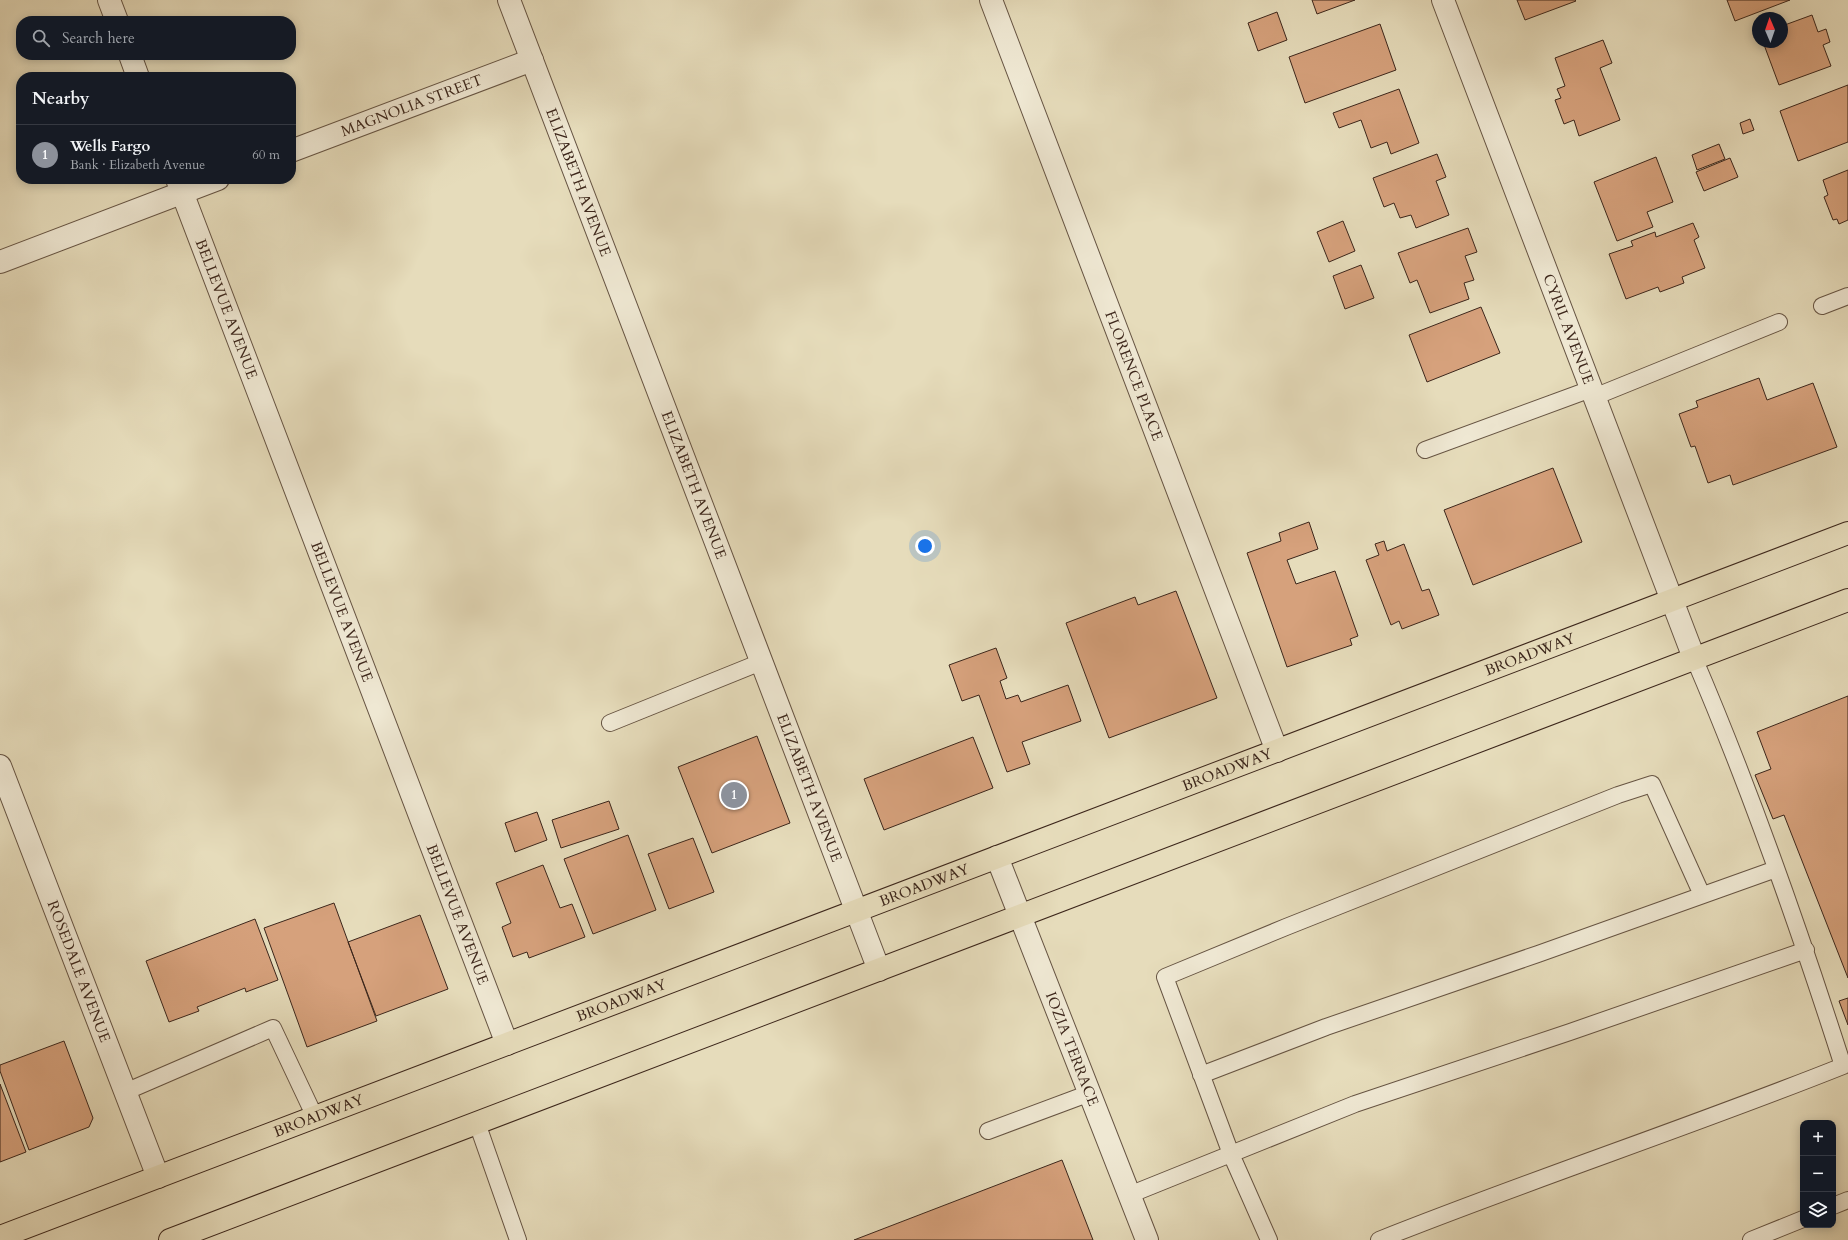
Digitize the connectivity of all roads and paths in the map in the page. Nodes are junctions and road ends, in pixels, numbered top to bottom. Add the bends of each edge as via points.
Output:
1 (109, 0) edge
2 (509, 0) edge
3 (991, 0) edge
4 (1442, 0) edge
5 (115, 16) edge
6 (132, 60) edge
7 (532, 60) junction
8 (136, 72) edge
9 (296, 149) edge
10 (191, 184) edge
11 (180, 186) edge
12 (0, 262) edge
13 (1848, 296) edge
14 (1822, 306) dead end
15 (1779, 322) dead end
16 (1593, 393) junction
17 (1425, 450) dead end
18 (1848, 533) edge
19 (1672, 600) junction
20 (1848, 600) edge
21 (1694, 658) junction
22 (761, 662) junction
23 (610, 722) dead end
24 (1278, 750) junction
25 (0, 766) edge
26 (998, 857) junction
27 (1776, 869) junction
28 (1702, 895) junction
29 (856, 911) junction
30 (1021, 916) junction
31 (1806, 950) junction
32 (879, 970) junction
33 (507, 1044) junction
34 (1201, 1075) junction
35 (125, 1092) junction
36 (1090, 1093) junction
37 (315, 1117) junction
38 (477, 1123) junction
39 (988, 1131) dead end
40 (1231, 1154) junction
41 (158, 1177) junction
42 (1129, 1195) junction
43 (1848, 1200) edge
44 (1836, 1205) edge
45 (1800, 1220) edge
46 (0, 1237) edge
47 (170, 1240) edge
48 (518, 1240) edge
49 (1147, 1240) edge
50 (1269, 1240) edge
51 (1379, 1240) edge
52 (1752, 1240) edge

1 - 5 street
2 - 7 street, ELIZABETH AVENUE
3 - 24 street, FLORENCE PLACE
4 - 16 street, CYRIL AVENUE
6 - 8 street
7 - 9 street, MAGNOLIA STREET
7 - 22 street, ELIZABETH AVENUE
10 - 11 street
11 - 12 street
11 - 33 street, BELLEVUE AVENUE
13 - 14 lane
15 - 16 lane
16 - 17 lane
16 - 19 street, CYRIL AVENUE
18 - 19 main road, BROADWAY
19 - 21 street, CYRIL AVENUE
19 - 24 main road, BROADWAY
20 - 21 main road
21 - 27 lane via 1718,713
21 - 30 main road
22 - 23 lane
22 - 29 street, ELIZABETH AVENUE
24 - 26 main road, BROADWAY
25 - 35 street, ROSEDALE AVENUE
26 - 29 main road, BROADWAY
26 - 30 street, IOZIA TERRACE
27 - 28 lane
27 - 31 lane
28 - 34 lane via 1326,1027
28 - 34 lane via 1652,784 1618,795 1165,977
29 - 32 street, ELIZABETH AVENUE
29 - 33 main road, BROADWAY
30 - 32 main road
30 - 36 street, IOZIA TERRACE
31 - 40 lane via 1578,1030 1355,1104
31 - 51 lane via 1843,1066
32 - 38 main road
33 - 37 main road, BROADWAY
34 - 40 lane
35 - 37 lane via 273,1028
35 - 41 street, ROSEDALE AVENUE
36 - 39 lane
36 - 42 street, IOZIA TERRACE
37 - 41 main road, BROADWAY
38 - 47 main road
38 - 48 lane
40 - 42 lane
40 - 50 lane
41 - 46 main road, BROADWAY
42 - 49 street, IOZIA TERRACE
43 - 44 lane
45 - 52 lane

